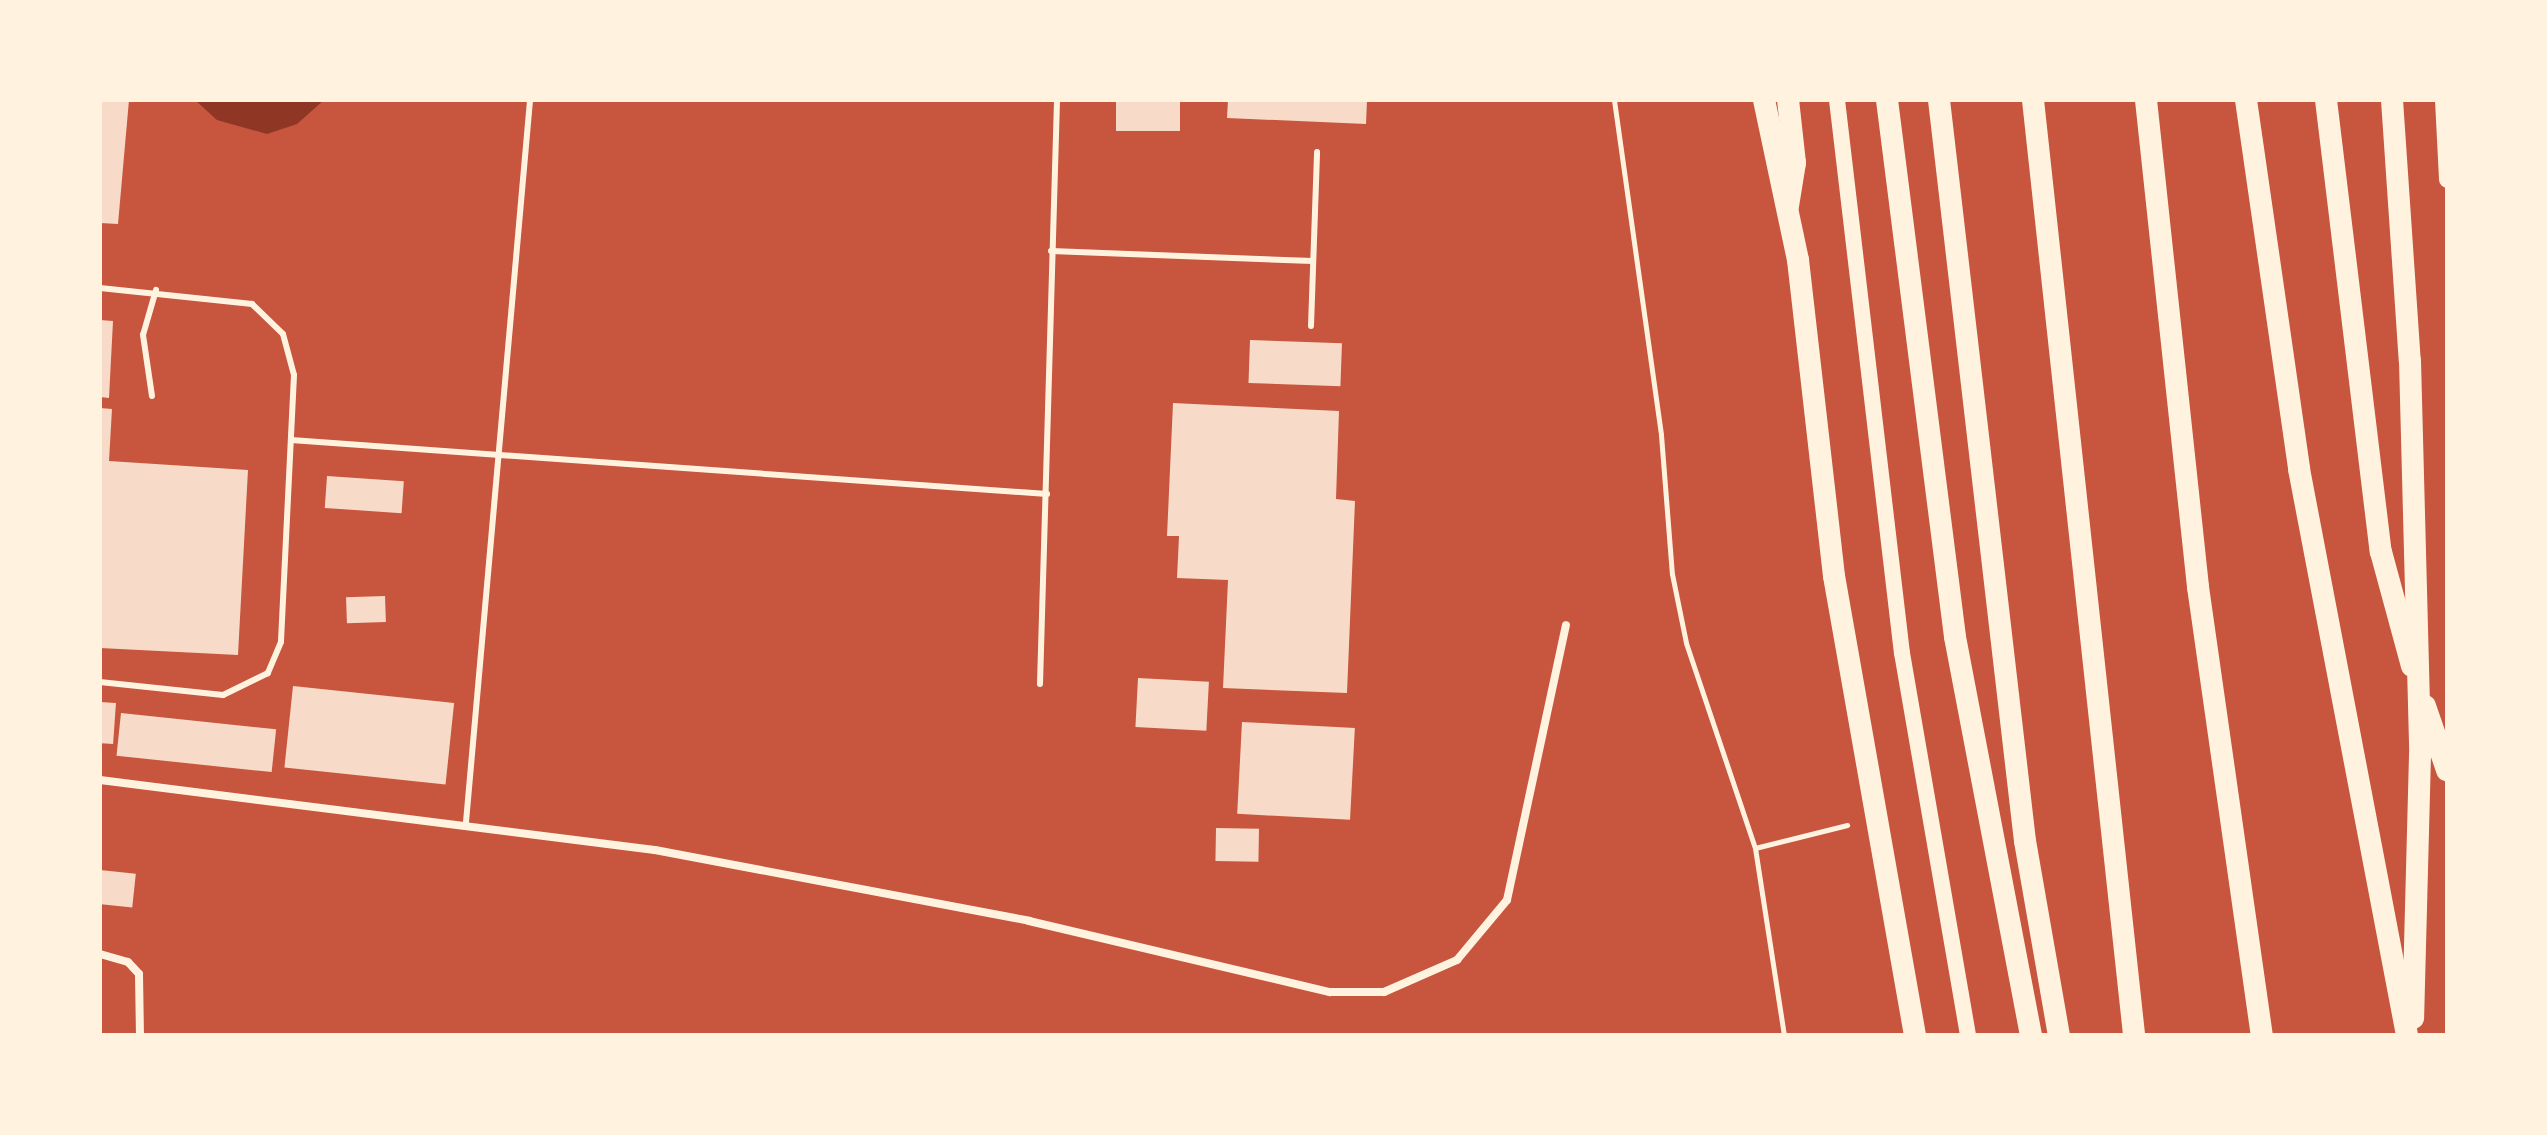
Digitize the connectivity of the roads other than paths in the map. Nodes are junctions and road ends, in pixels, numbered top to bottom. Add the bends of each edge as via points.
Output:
1 (530, 100) edge
2 (1057, 100) edge
3 (1764, 100) edge
4 (1788, 100) edge
5 (1837, 100) edge
6 (1887, 100) edge
7 (1939, 100) edge
8 (2033, 100) edge
9 (2146, 100) edge
10 (2246, 100) edge
11 (2326, 100) edge
12 (2392, 100) edge
13 (2443, 100) edge
14 (1317, 152) dead end
15 (2447, 180) edge
16 (1786, 211) junction
17 (1051, 251) junction
18 (1313, 261) junction
19 (100, 288) edge
20 (156, 290) junction
21 (1311, 326) dead end
22 (152, 396) dead end
23 (291, 440) junction
24 (502, 455) junction
25 (1047, 494) junction
26 (1566, 625) dead end
27 (100, 682) edge
28 (1040, 684) dead end
29 (2447, 770) edge
30 (100, 780) edge
31 (466, 822) junction
32 (100, 954) edge
33 (140, 1035) edge
34 (1915, 1035) edge
35 (1968, 1035) edge
36 (2031, 1035) edge
37 (2059, 1035) edge
38 (2134, 1035) edge
39 (2262, 1035) edge
40 (2410, 1035) edge

1 - 24 lane
2 - 17 lane
3 - 16 highway
4 - 16 highway via 1795,163
5 - 35 main road via 1902,653
6 - 36 highway via 1955,637
7 - 37 highway via 2025,841
8 - 38 highway
9 - 39 highway via 2198,587
10 - 40 highway via 2299,469
11 - 29 highway via 2381,552
12 - 40 highway via 2410,361 2420,755
13 - 15 main road
14 - 18 lane
16 - 34 highway via 1872,818
17 - 18 lane
17 - 25 lane
18 - 21 lane
19 - 20 lane
20 - 22 lane via 143,335
20 - 23 lane via 231,297 269,317 292,354
23 - 24 lane
23 - 27 lane via 281,642 268,673 223,695
24 - 25 lane
24 - 31 lane
25 - 28 lane
26 - 31 street via 1507,900 1457,960 1384,992 1330,992 842,883
30 - 31 street
32 - 33 street via 128,962 139,974

